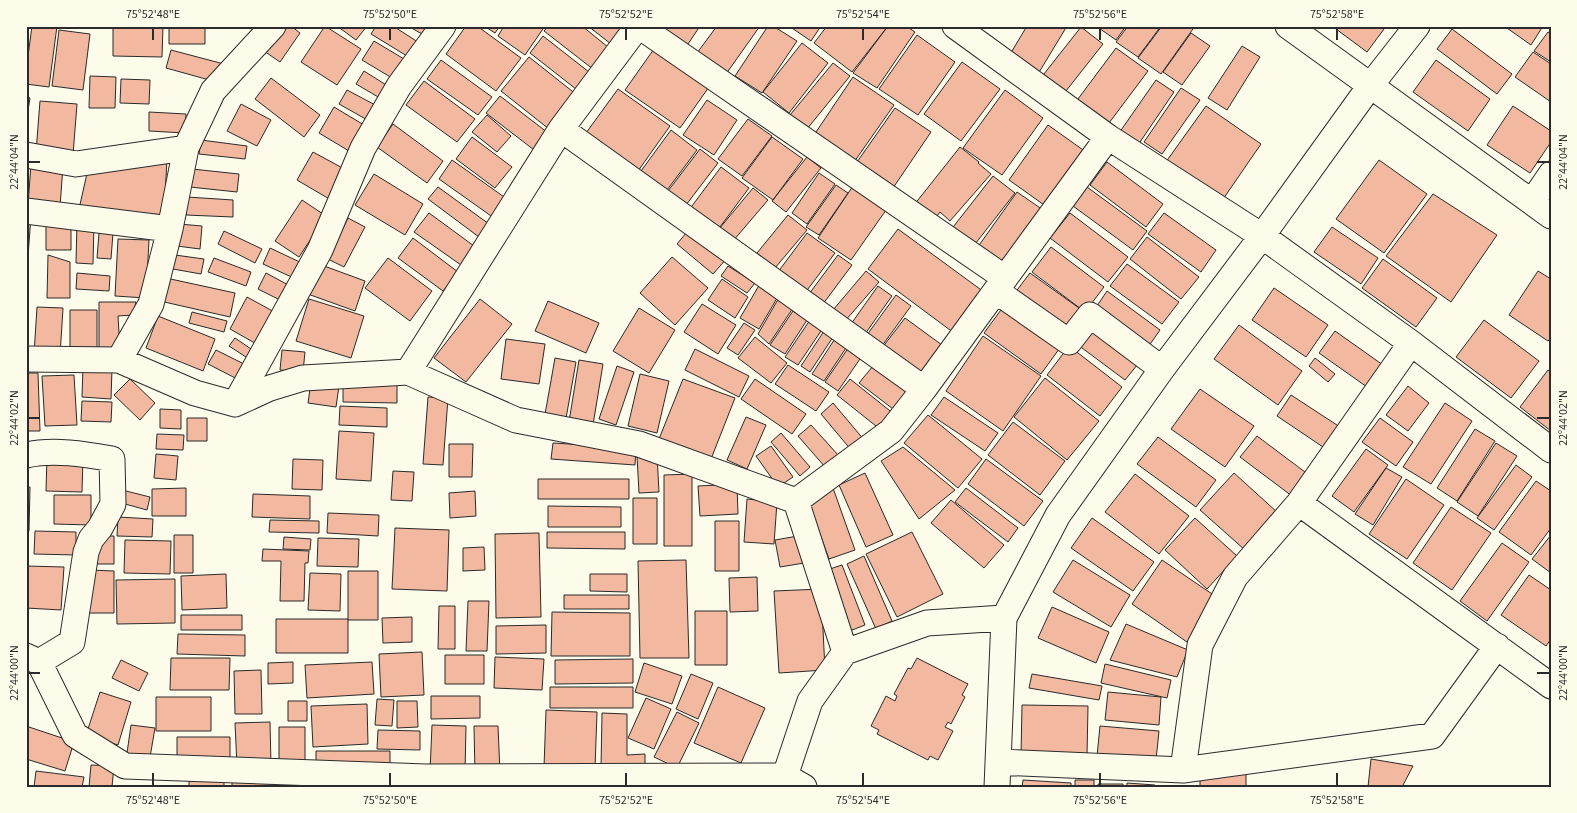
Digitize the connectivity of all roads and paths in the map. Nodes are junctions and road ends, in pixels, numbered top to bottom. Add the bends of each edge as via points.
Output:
1 (273, 26) edge
2 (443, 26) edge
3 (639, 26) edge
4 (955, 26) edge
5 (1288, 26) edge
6 (1417, 26) edge
7 (1370, 86) junction
8 (561, 129) junction
9 (1108, 137) junction
10 (186, 148) junction
11 (26, 155) edge
12 (1551, 174) edge
13 (1541, 209) edge
14 (26, 210) edge
15 (170, 229) junction
16 (1262, 236) junction
17 (1001, 285) junction
18 (1411, 343) junction
19 (26, 360) edge
20 (119, 360) junction
21 (1162, 370) junction
22 (408, 372) junction
23 (924, 389) junction
24 (235, 404) junction
25 (1551, 450) edge
26 (26, 455) edge
27 (796, 501) junction
28 (1299, 503) junction
29 (1004, 618) junction
30 (1497, 646) junction
31 (845, 652) junction
32 (33, 659) edge
33 (1551, 686) edge
34 (998, 762) junction
35 (1183, 770) junction
36 (794, 781) edge
37 (997, 787) edge

1 - 10 street via 213,92
2 - 24 street via 399,86 363,148 320,250
3 - 8 street
3 - 17 street
4 - 9 street
5 - 7 street
6 - 7 street
7 - 13 street
7 - 16 street
8 - 22 street
8 - 23 street
9 - 16 street
9 - 17 street
10 - 11 street via 76,164
10 - 15 street
12 - 13 street
14 - 15 street
15 - 20 street via 151,304
16 - 18 street
16 - 21 street
17 - 21 street via 1069,342 1090,315
17 - 23 street
18 - 25 street
18 - 28 street
19 - 20 street
20 - 24 street via 195,393
21 - 29 street via 1058,515
22 - 24 street via 303,378
22 - 27 street via 516,420 639,444
23 - 27 street via 890,430
26 - 32 street via 82,453 112,459 113,504 91,538 86,552 72,642
27 - 31 street
28 - 30 street
28 - 35 street via 1235,577 1200,645
29 - 31 street via 927,623
29 - 34 street
30 - 33 street
30 - 35 street via 1432,736
31 - 36 street via 810,701
32 - 36 street via 75,735 125,766 426,778
34 - 35 street
34 - 37 street

